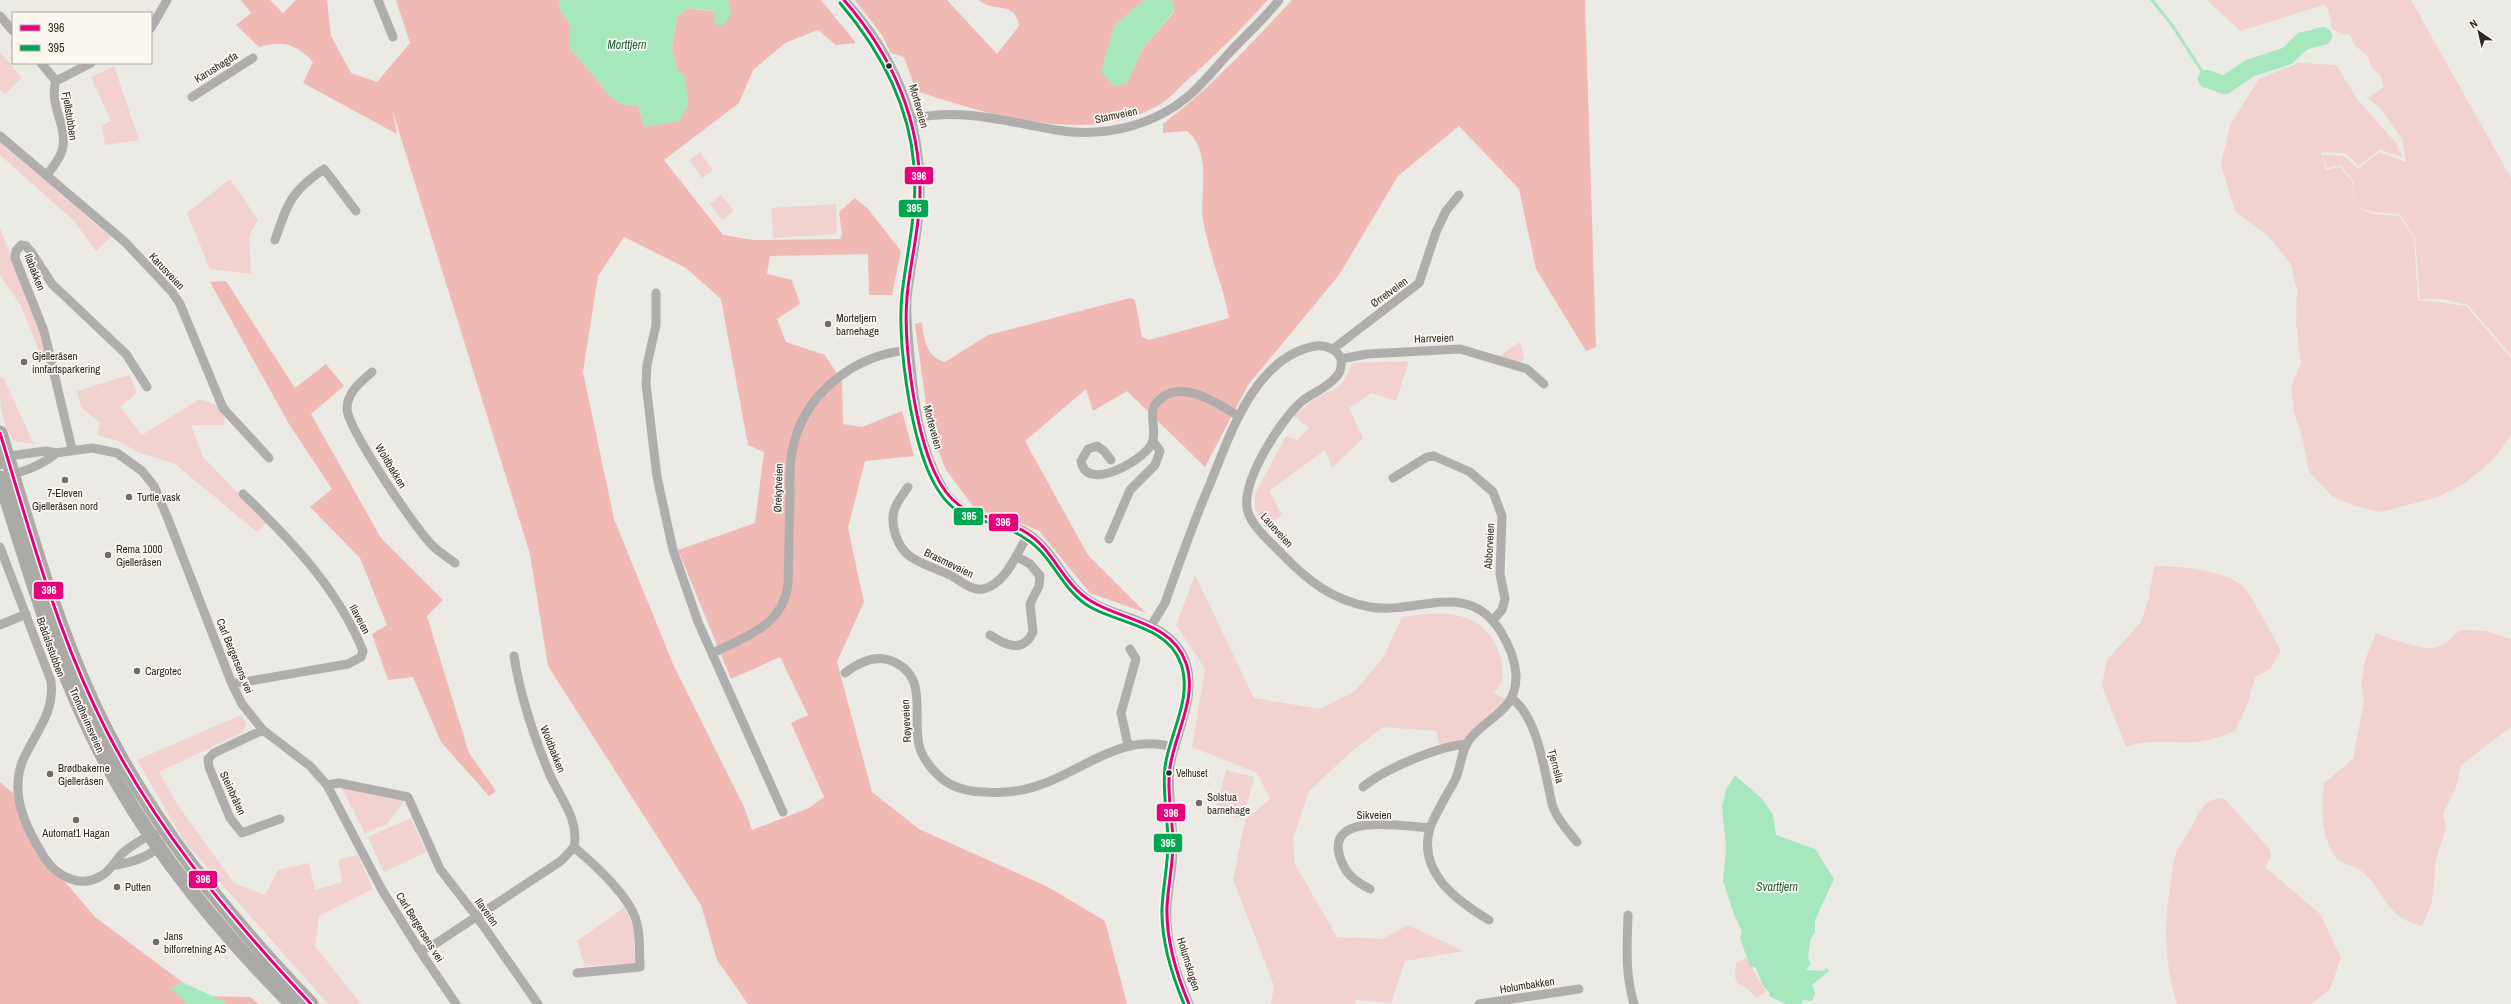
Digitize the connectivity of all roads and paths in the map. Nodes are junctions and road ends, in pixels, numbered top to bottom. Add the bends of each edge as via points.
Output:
1 (167, 0) edge
2 (378, 0) edge
3 (844, 0) edge
4 (1279, 0) edge
5 (0, 16) edge
6 (152, 26) edge
7 (12, 30) edge
8 (393, 37) dead end
9 (253, 58) dead end
10 (42, 64) edge
11 (89, 64) edge
12 (56, 81) junction
13 (192, 97) dead end
14 (912, 119) junction
15 (0, 136) edge
16 (47, 175) junction
17 (1459, 195) dead end
18 (356, 210) dead end
19 (275, 240) dead end
20 (656, 293) dead end
21 (1333, 349) junction
22 (909, 350) junction
23 (1341, 359) junction
24 (372, 372) dead end
25 (1544, 384) dead end
26 (147, 387) dead end
27 (1238, 416) junction
28 (0, 433) edge
29 (1153, 441) junction
30 (72, 449) junction
31 (56, 453) junction
32 (269, 458) dead end
33 (1111, 460) dead end
34 (4, 469) edge
35 (1393, 478) dead end
36 (908, 487) dead end
37 (243, 494) dead end
38 (1029, 534) junction
39 (1109, 539) dead end
40 (0, 547) edge
41 (1016, 556) junction
42 (455, 563) dead end
43 (26, 614) junction
44 (1493, 620) junction
45 (0, 625) edge
46 (1151, 626) junction
47 (990, 635) dead end
48 (1130, 649) dead end
49 (712, 653) junction
50 (514, 656) dead end
51 (845, 673) dead end
52 (232, 684) junction
53 (1511, 698) junction
54 (264, 730) junction
55 (1176, 744) junction
56 (1467, 744) junction
57 (1128, 745) junction
58 (327, 785) junction
59 (1363, 787) dead end
60 (783, 812) dead end
61 (280, 818) dead end
62 (1430, 828) junction
63 (168, 834) junction
64 (154, 841) junction
65 (1576, 842) dead end
66 (574, 847) junction
67 (112, 866) junction
68 (1370, 889) dead end
69 (1628, 915) dead end
70 (477, 917) junction
71 (1488, 920) dead end
72 (420, 951) junction
73 (577, 973) dead end
74 (1579, 989) dead end
75 (292, 1004) edge
76 (311, 1004) edge
77 (456, 1004) edge
78 (538, 1004) edge
79 (1189, 1004) edge
80 (1479, 1004) edge
81 (1634, 1004) edge

1 - 6 street
2 - 8 street
3 - 14 street, Morteveien via 866,26 889,62
4 - 14 street, Stamveien via 1191,93 1161,114 1136,125 1102,132 1081,133 955,114
5 - 7 street
9 - 13 street, Karushøgda
10 - 12 street, Fjellstubben
11 - 12 street, Fjellstubben
12 - 16 street, Fjellstubben via 53,100 61,123 62,151
14 - 22 street, Morteveien via 920,195 907,302
15 - 16 street, Karusveien
16 - 32 street, Karusveien via 125,242 172,292 180,304 222,408
17 - 21 street, Ørretveien via 1446,211 1436,232 1420,283
18 - 19 street via 324,169 302,184 288,201
20 - 49 street via 656,325 647,365 646,384 657,478 679,572
21 - 23 street
21 - 27 street via 1313,347 1282,361 1250,396
22 - 38 street, Morteveien via 917,421 929,458 947,494 967,513 1014,525
22 - 49 street, Ørekytveien via 882,354 852,367 828,386 808,411 797,432 791,456 788,584 785,600 778,613 765,625
23 - 25 street, Harrveien via 1367,354 1460,349 1527,369
23 - 44 street, Laueveien via 1340,371 1335,379 1302,401 1274,436 1247,493 1247,508 1253,523 1307,579 1338,598 1380,608 1449,601 1475,608
24 - 42 street, Woldbakken via 354,388 348,399 347,410 354,427 397,500 432,546
26 - 30 street, Ilabakken via 126,354 52,284 32,253 26,246 21,245 16,250 15,258 44,331
27 - 29 street via 1200,395 1174,392 1164,396 1154,406
27 - 46 street via 1198,512 1165,603
28 - 34 highway, Trondheimsveien
29 - 33 street via 1138,460 1118,471 1093,474 1084,469 1081,461 1088,449 1097,446 1104,450
29 - 39 street via 1159,448 1160,457 1152,469 1130,490
30 - 31 street, Carl Bergersens vei
30 - 52 street, Carl Bergersens vei via 92,448 117,453 142,471 154,486
31 - 34 street, Carl Bergersens vei via 48,461
31 - 34 street, Carl Bergersens vei via 30,452
34 - 63 highway, Trondheimsveien via 80,675 128,772
34 - 64 highway, Trondheimsveien via 43,609 81,710 112,773
35 - 44 street, Abborveien via 1427,457 1434,456 1477,477 1496,497 1502,516 1500,574 1505,600 1502,610
36 - 41 street, Brasmeveien via 895,509 894,518 898,540 909,556 951,575 973,589 983,589 996,582
37 - 52 street, Ilaveien via 284,534 323,581 341,607 363,651 361,657 348,664
38 - 41 street, Brasmeveien
38 - 46 street, Morteveien via 1044,546 1069,582 1083,596 1102,607
40 - 43 street, Brådalsstubben
41 - 47 street via 1030,564 1040,576 1039,586 1030,604 1033,632 1025,643 1012,647
43 - 45 street, Brådalsstubben
43 - 67 street, Brådalsstubben via 52,689 45,720 20,772 19,801 25,822 47,862 61,876 74,881 86,880 103,875
44 - 53 street, Laueveien via 1514,659 1516,681
46 - 55 street, Morteveien via 1175,644 1182,653 1188,670 1189,693
48 - 57 street via 1136,659 1121,713
49 - 60 street
50 - 66 street, Woldbakken via 528,718 548,770 576,828
51 - 57 street, Røyeveien via 864,661 875,659 893,662 909,674 917,692 918,739 922,752 941,778 950,785 967,790 1000,793 1037,786
52 - 54 street, Carl Bergersens vei via 242,704
53 - 56 street, Laueveien via 1499,715 1474,734
53 - 65 street, Tjernslia via 1525,714 1547,772 1552,804 1557,816
54 - 58 street, Carl Bergersens vei via 310,766
54 - 61 street, Steinbråten via 214,753 208,759 209,767 230,818 242,833
55 - 57 street, Røyeveien
55 - 79 street, Holumskogen via 1169,770 1173,847 1167,921 1173,960
56 - 59 street via 1448,748 1393,768
56 - 62 street via 1459,771
58 - 70 street, Ilaveien via 339,783 408,797 440,869
58 - 72 street, Carl Bergersens vei via 382,890
62 - 68 street, Sikveien via 1364,825 1351,827 1344,832 1338,852 1343,866 1352,880
62 - 71 street via 1428,838 1431,859 1443,886 1461,903
63 - 64 street, Brådalsstubben
63 - 64 street, Brådalsstubben
63 - 76 highway, Trondheimsveien via 224,907
64 - 67 street, Brådalsstubben via 123,853
64 - 67 street, Brådalsstubben via 129,863
64 - 75 highway, Trondheimsveien via 220,928
66 - 70 street via 561,861
66 - 73 street via 599,868 635,916 639,931 640,967
69 - 81 street via 1626,958 1628,984
70 - 72 street
70 - 78 street, Ilaveien
72 - 77 street, Carl Bergersens vei
74 - 80 street, Holumbakken

